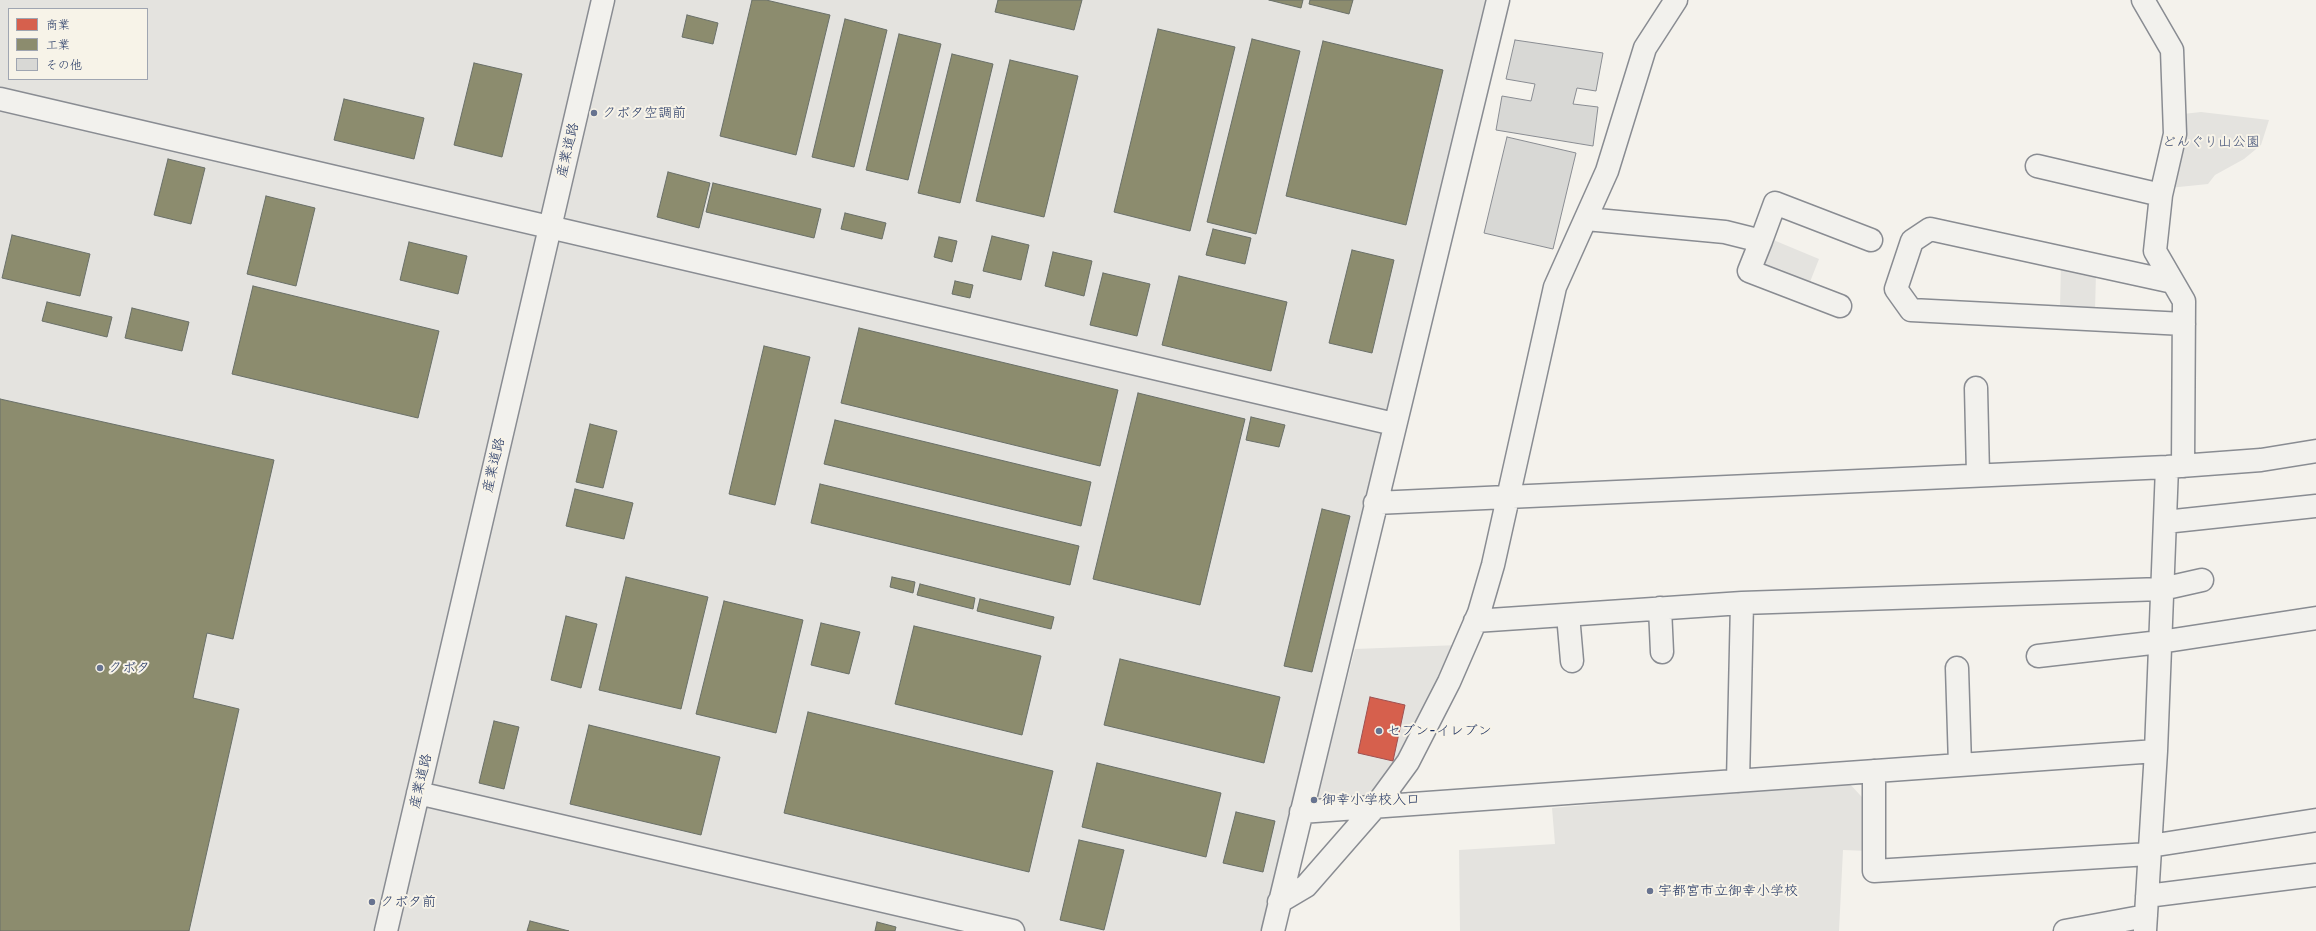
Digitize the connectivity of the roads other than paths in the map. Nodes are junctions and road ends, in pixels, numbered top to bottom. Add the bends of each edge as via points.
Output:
1 (603, 0) edge
2 (1498, 0) edge
3 (1676, 0) edge
4 (2143, 0) edge
5 (0, 99) edge
6 (2037, 166) dead end
7 (2161, 195) junction
8 (1586, 219) junction
9 (549, 228) junction
10 (1871, 240) dead end
11 (1761, 241) junction
12 (2173, 282) junction
13 (1840, 306) dead end
14 (2184, 324) junction
15 (1976, 388) dead end
16 (1394, 424) junction
17 (2316, 451) edge
18 (2175, 466) junction
19 (1978, 475) junction
20 (1509, 497) junction
21 (1375, 503) junction
22 (2316, 506) edge
23 (2165, 522) junction
24 (2202, 580) dead end
25 (2162, 589) junction
26 (1742, 603) junction
27 (1660, 608) junction
28 (1568, 615) junction
29 (2316, 618) edge
30 (1475, 621) junction
31 (2160, 642) junction
32 (1662, 652) dead end
33 (2038, 656) dead end
34 (1572, 662) dead end
35 (1957, 668) dead end
36 (2156, 751) junction
37 (1960, 765) junction
38 (1874, 771) junction
39 (1738, 781) junction
40 (418, 793) junction
41 (1375, 807) junction
42 (1301, 812) junction
43 (2316, 820) edge
44 (2149, 850) junction
45 (2316, 875) edge
46 (1279, 902) junction
47 (2146, 914) edge
48 (386, 931) edge
49 (1013, 931) edge
50 (1273, 931) edge
51 (2065, 931) edge

1 - 9 street, 産業道路
2 - 16 street
3 - 8 street via 1644,48 1607,171
4 - 7 street via 2172,50 2175,134
5 - 9 street
6 - 7 street
7 - 12 street via 2155,250
8 - 11 street via 1725,232
8 - 20 street via 1555,287
9 - 16 street
9 - 40 street, 産業道路
10 - 11 street via 1775,203
11 - 13 street via 1749,271
12 - 14 street via 2184,301
12 - 14 street via 1930,229 1912,241 1896,289 1911,310
14 - 18 street
15 - 19 street
16 - 21 street
17 - 18 street via 2261,460
18 - 19 street
18 - 23 street
19 - 20 street
20 - 21 street
20 - 30 street via 1493,565
21 - 42 street
22 - 23 street
23 - 25 street
24 - 25 street
25 - 26 street
25 - 31 street
26 - 27 street
26 - 39 street
27 - 28 street
27 - 32 street
28 - 30 street
28 - 34 street
29 - 31 street
30 - 41 street via 1449,682 1408,762
31 - 33 street
31 - 36 street
35 - 37 street
36 - 37 street
36 - 44 street
37 - 38 street
38 - 39 street
38 - 44 street via 1874,871
39 - 41 street
40 - 48 street, 産業道路
40 - 49 street
41 - 42 street
41 - 46 street via 1306,886
42 - 46 street
43 - 44 street
44 - 47 street
45 - 47 street
46 - 50 street
47 - 51 street

